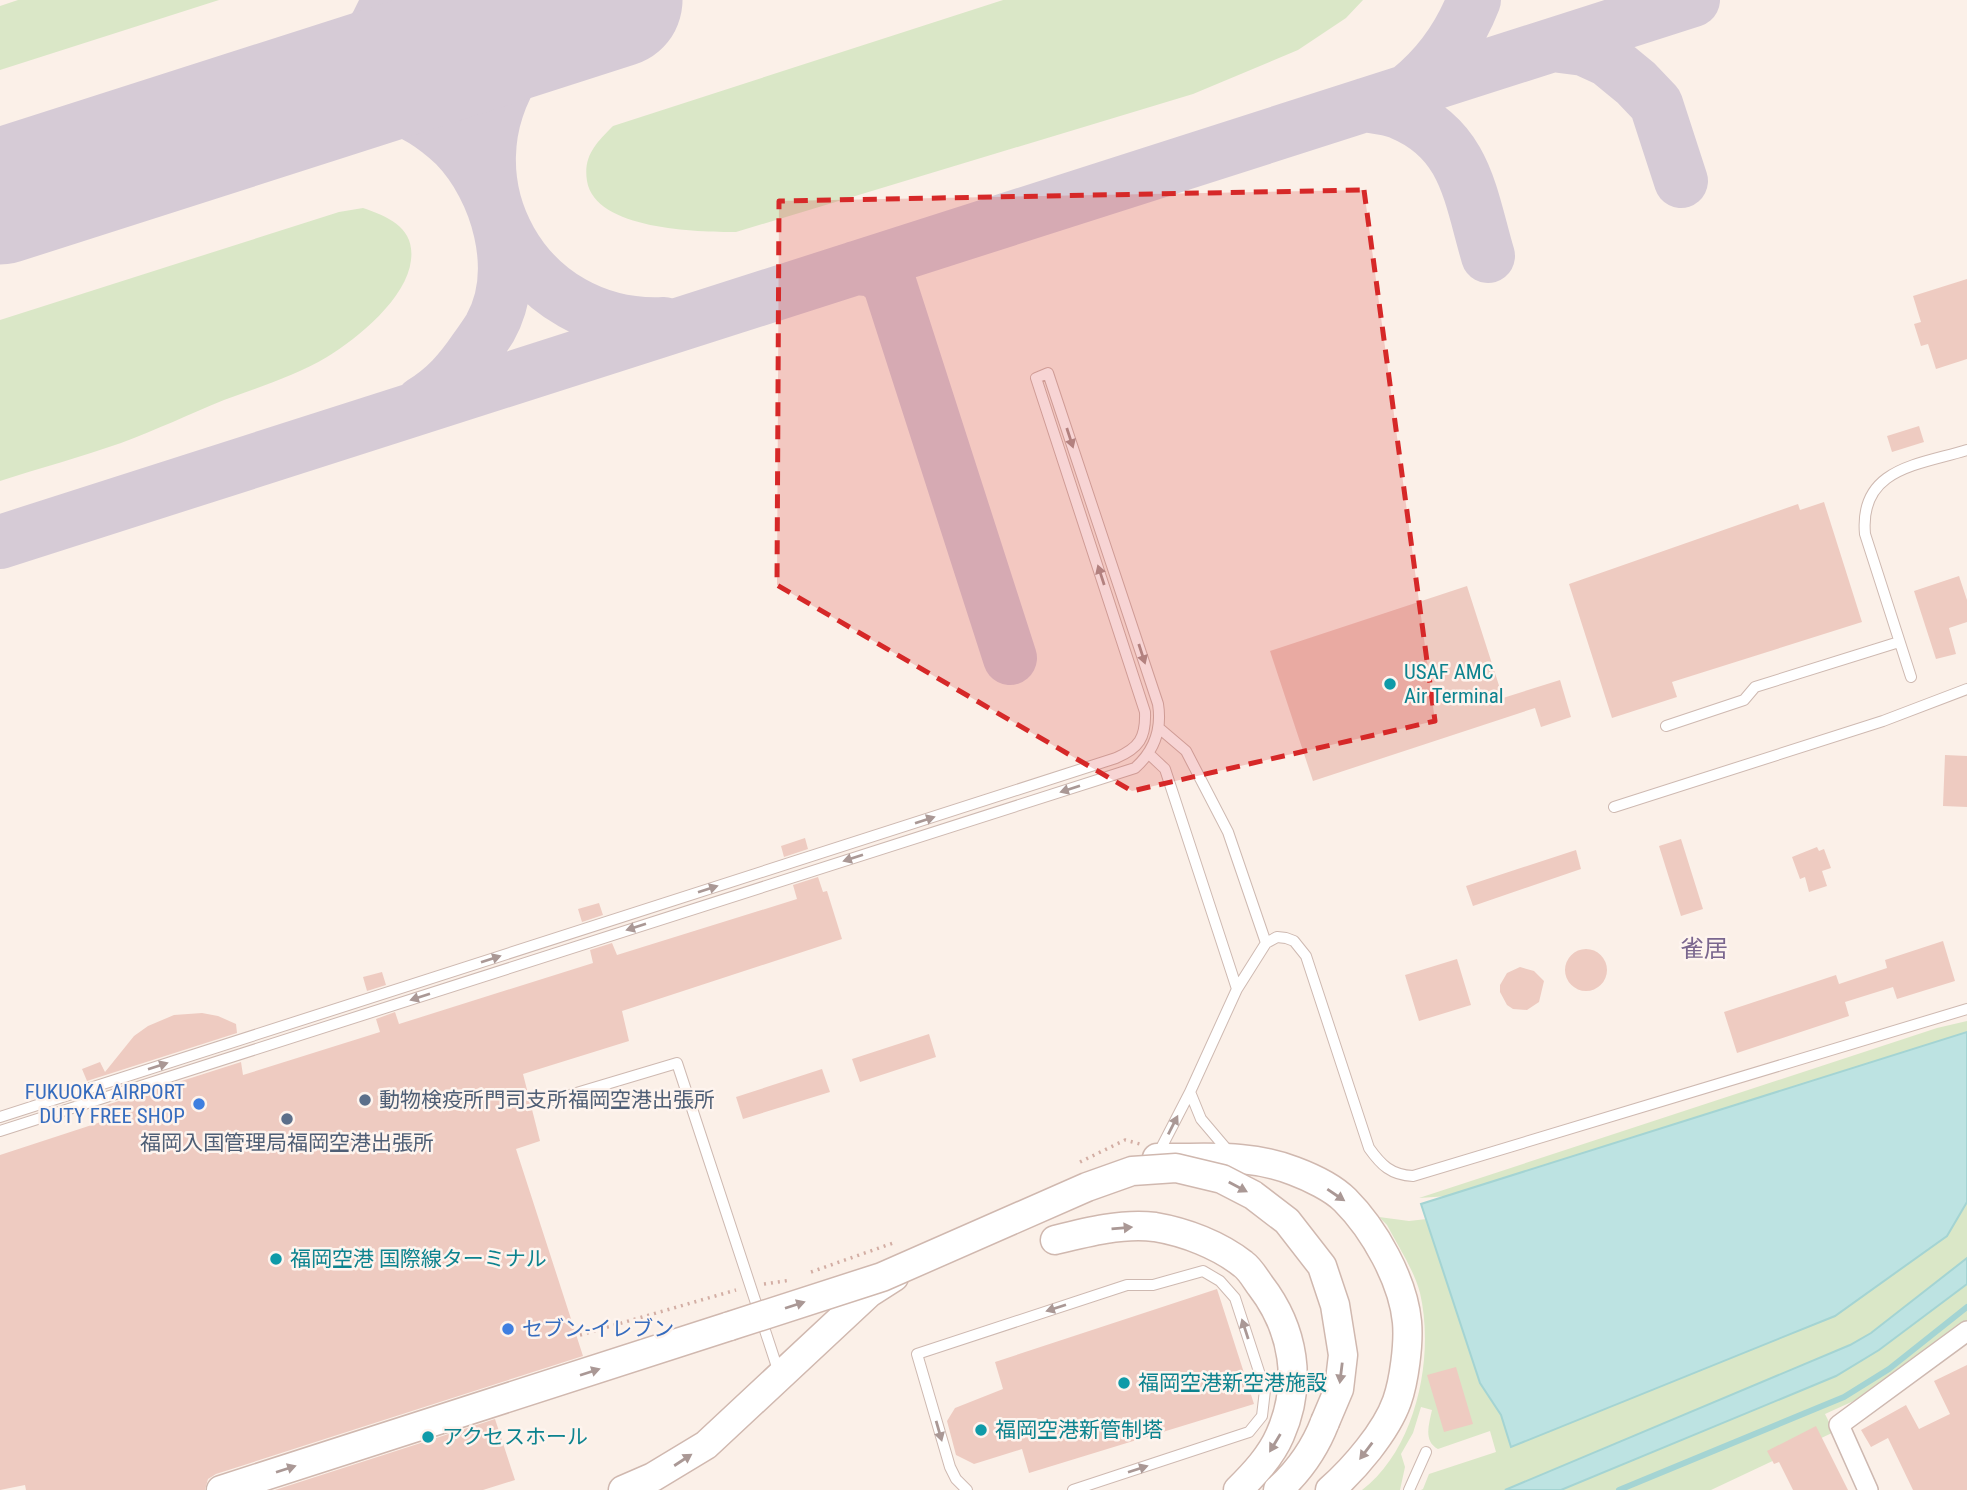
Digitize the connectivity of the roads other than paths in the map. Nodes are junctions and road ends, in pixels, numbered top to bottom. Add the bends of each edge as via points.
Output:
1 (1967, 450) edge
2 (1899, 642) junction
3 (1911, 677) dead end
4 (1967, 689) edge
5 (1666, 726) dead end
6 (1159, 728) junction
7 (1148, 753) junction
8 (1614, 807) dead end
9 (1266, 943) junction
10 (1237, 989) junction
11 (1967, 1009) edge
12 (1190, 1092) junction
13 (553, 1101) dead end
14 (0, 1117) edge
15 (0, 1131) edge
16 (1233, 1157) junction
17 (1156, 1158) junction
18 (1055, 1240) dead end
19 (1967, 1331) edge
20 (780, 1377) junction
21 (1426, 1452) dead end
22 (625, 1489) edge
23 (221, 1490) edge
24 (967, 1490) edge
25 (1073, 1490) edge
26 (1238, 1490) edge
27 (1278, 1490) edge
28 (1330, 1490) edge
29 (1409, 1490) edge
30 (1868, 1490) edge

1 - 2 lane via 1896,472 1872,490 1867,502 1865,534
2 - 3 lane
2 - 5 lane via 1755,687 1744,700
4 - 8 lane via 1884,722
6 - 7 lane
6 - 9 lane via 1186,751 1228,832
14 -> 6 lane via 1135,748 1143,737 1145,712 1036,377 1048,373 1158,704
7 - 10 lane via 1165,769
7 -> 15 lane via 1135,768
9 - 10 lane
9 - 11 lane via 1286,938 1306,956 1369,1147 1380,1164 1405,1175
10 - 12 lane
12 - 16 lane via 1201,1119
17 -> 12 lane
13 - 20 lane via 677,1063
16 - 17 street
16 -> 28 street via 1297,1171 1343,1199 1375,1236 1400,1289 1407,1323 1397,1402 1347,1476
17 - 20 street via 1090,1182 887,1280
18 -> 26 street via 1124,1226 1185,1234 1244,1265 1270,1297 1286,1329 1293,1365 1291,1402 1280,1437
19 - 30 street via 1839,1425
22 -> 20 street via 706,1445
21 - 29 lane
23 -> 27 street, bridge via 882,1277 1132,1171 1176,1168 1222,1179 1287,1221 1322,1266 1335,1305 1343,1356 1339,1389 1316,1444
25 -> 24 lane via 1249,1432 1262,1416 1265,1390 1235,1298 1220,1281 1203,1271 1153,1285 1127,1285 916,1354 950,1467

